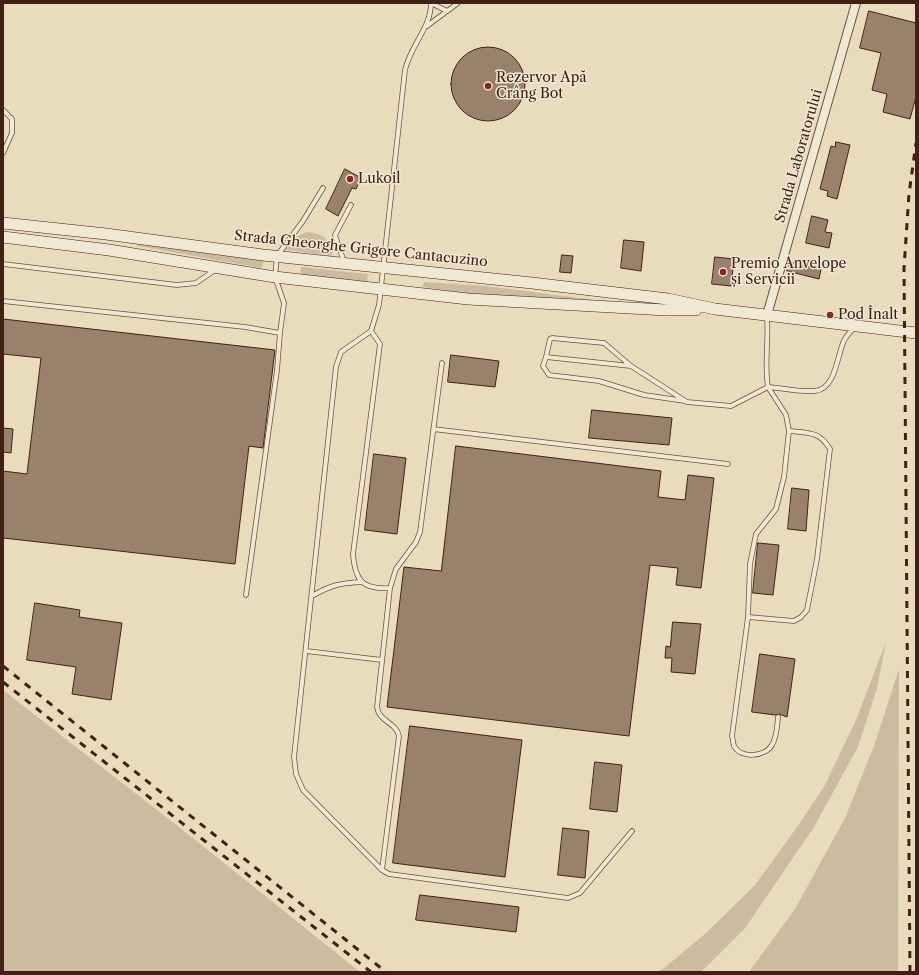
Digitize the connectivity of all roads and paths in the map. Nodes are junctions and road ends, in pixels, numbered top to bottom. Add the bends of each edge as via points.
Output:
1 (431, 3) edge
2 (458, 3) edge
3 (856, 3) edge
4 (447, 11) junction
5 (426, 26) junction
6 (3, 110) edge
7 (3, 153) edge
8 (323, 188) dead end
9 (351, 205) dead end
10 (3, 223) edge
11 (3, 237) edge
12 (277, 256) junction
13 (345, 263) junction
14 (3, 264) edge
15 (218, 268) junction
16 (383, 268) junction
17 (275, 277) junction
18 (381, 288) junction
19 (3, 301) edge
20 (715, 309) junction
21 (767, 315) junction
22 (855, 326) junction
23 (371, 331) junction
24 (280, 333) junction
25 (916, 333) edge
26 (546, 357) junction
27 (442, 363) dead end
28 (631, 366) junction
29 (768, 387) junction
30 (687, 402) junction
31 (433, 429) junction
32 (790, 431) junction
33 (728, 464) dead end
34 (362, 582) junction
35 (390, 588) junction
36 (246, 595) dead end
37 (312, 596) junction
38 (748, 617) junction
39 (306, 652) junction
40 (382, 660) junction
41 (778, 717) dead end
42 (632, 831) dead end
43 (382, 870) junction

1 - 4 lane
1 - 5 lane
2 - 4 lane
3 - 21 street, Strada Laboratorului
4 - 5 lane
5 - 16 lane via 412,48 405,70
6 - 7 lane via 12,119 12,133
8 - 12 lane
9 - 13 lane via 335,235
10 - 12 main road, Strada Gheorghe Grigore Cantacuzino
11 - 15 main road, Strada Gheorghe Grigore Cantacuzino via 109,250
12 - 13 main road, Strada Gheorghe Grigore Cantacuzino
12 - 17 lane
13 - 16 main road, Strada Gheorghe Grigore Cantacuzino
14 - 15 lane via 177,285 196,283
15 - 17 main road, Strada Gheorghe Grigore Cantacuzino
16 - 18 lane
16 - 20 main road, Strada Gheorghe Grigore Cantacuzino via 652,297
17 - 18 main road, Strada Gheorghe Grigore Cantacuzino
17 - 24 lane via 284,303
18 - 20 main road, Strada Gheorghe Grigore Cantacuzino via 497,302 666,310
18 - 23 lane via 379,306
19 - 24 lane
20 - 21 main road, Strada Gheorghe Grigore Cantacuzino
21 - 22 main road, Strada Gheorghe Grigore Cantacuzino
21 - 29 lane
22 - 25 main road, Strada Gheorghe Grigore Cantacuzino
22 - 29 lane via 844,341 832,376 824,387 816,390
23 - 34 lane via 380,344 353,554 354,571
23 - 37 lane via 342,352 336,367
24 - 36 lane
26 - 28 lane
26 - 28 lane via 550,340 554,337 604,343
26 - 30 lane via 543,366 549,375 599,381 644,395
27 - 31 lane
28 - 30 lane
29 - 30 lane via 730,406
29 - 32 lane via 786,415
31 - 33 lane
31 - 35 lane via 420,532 414,546 396,569
32 - 38 lane via 784,477 776,509 756,534 750,564
32 - 38 lane via 814,434 824,440 830,449 817,559 807,610 794,621
34 - 35 lane via 368,587
34 - 37 lane via 341,582
35 - 40 lane
37 - 39 lane
38 - 41 lane via 732,736 734,746 742,753 765,753 772,746
39 - 40 lane
39 - 43 lane via 294,756 296,774 302,790
40 - 43 lane via 378,712 381,718 394,726 398,736
42 - 43 lane via 580,893 568,898 389,874

